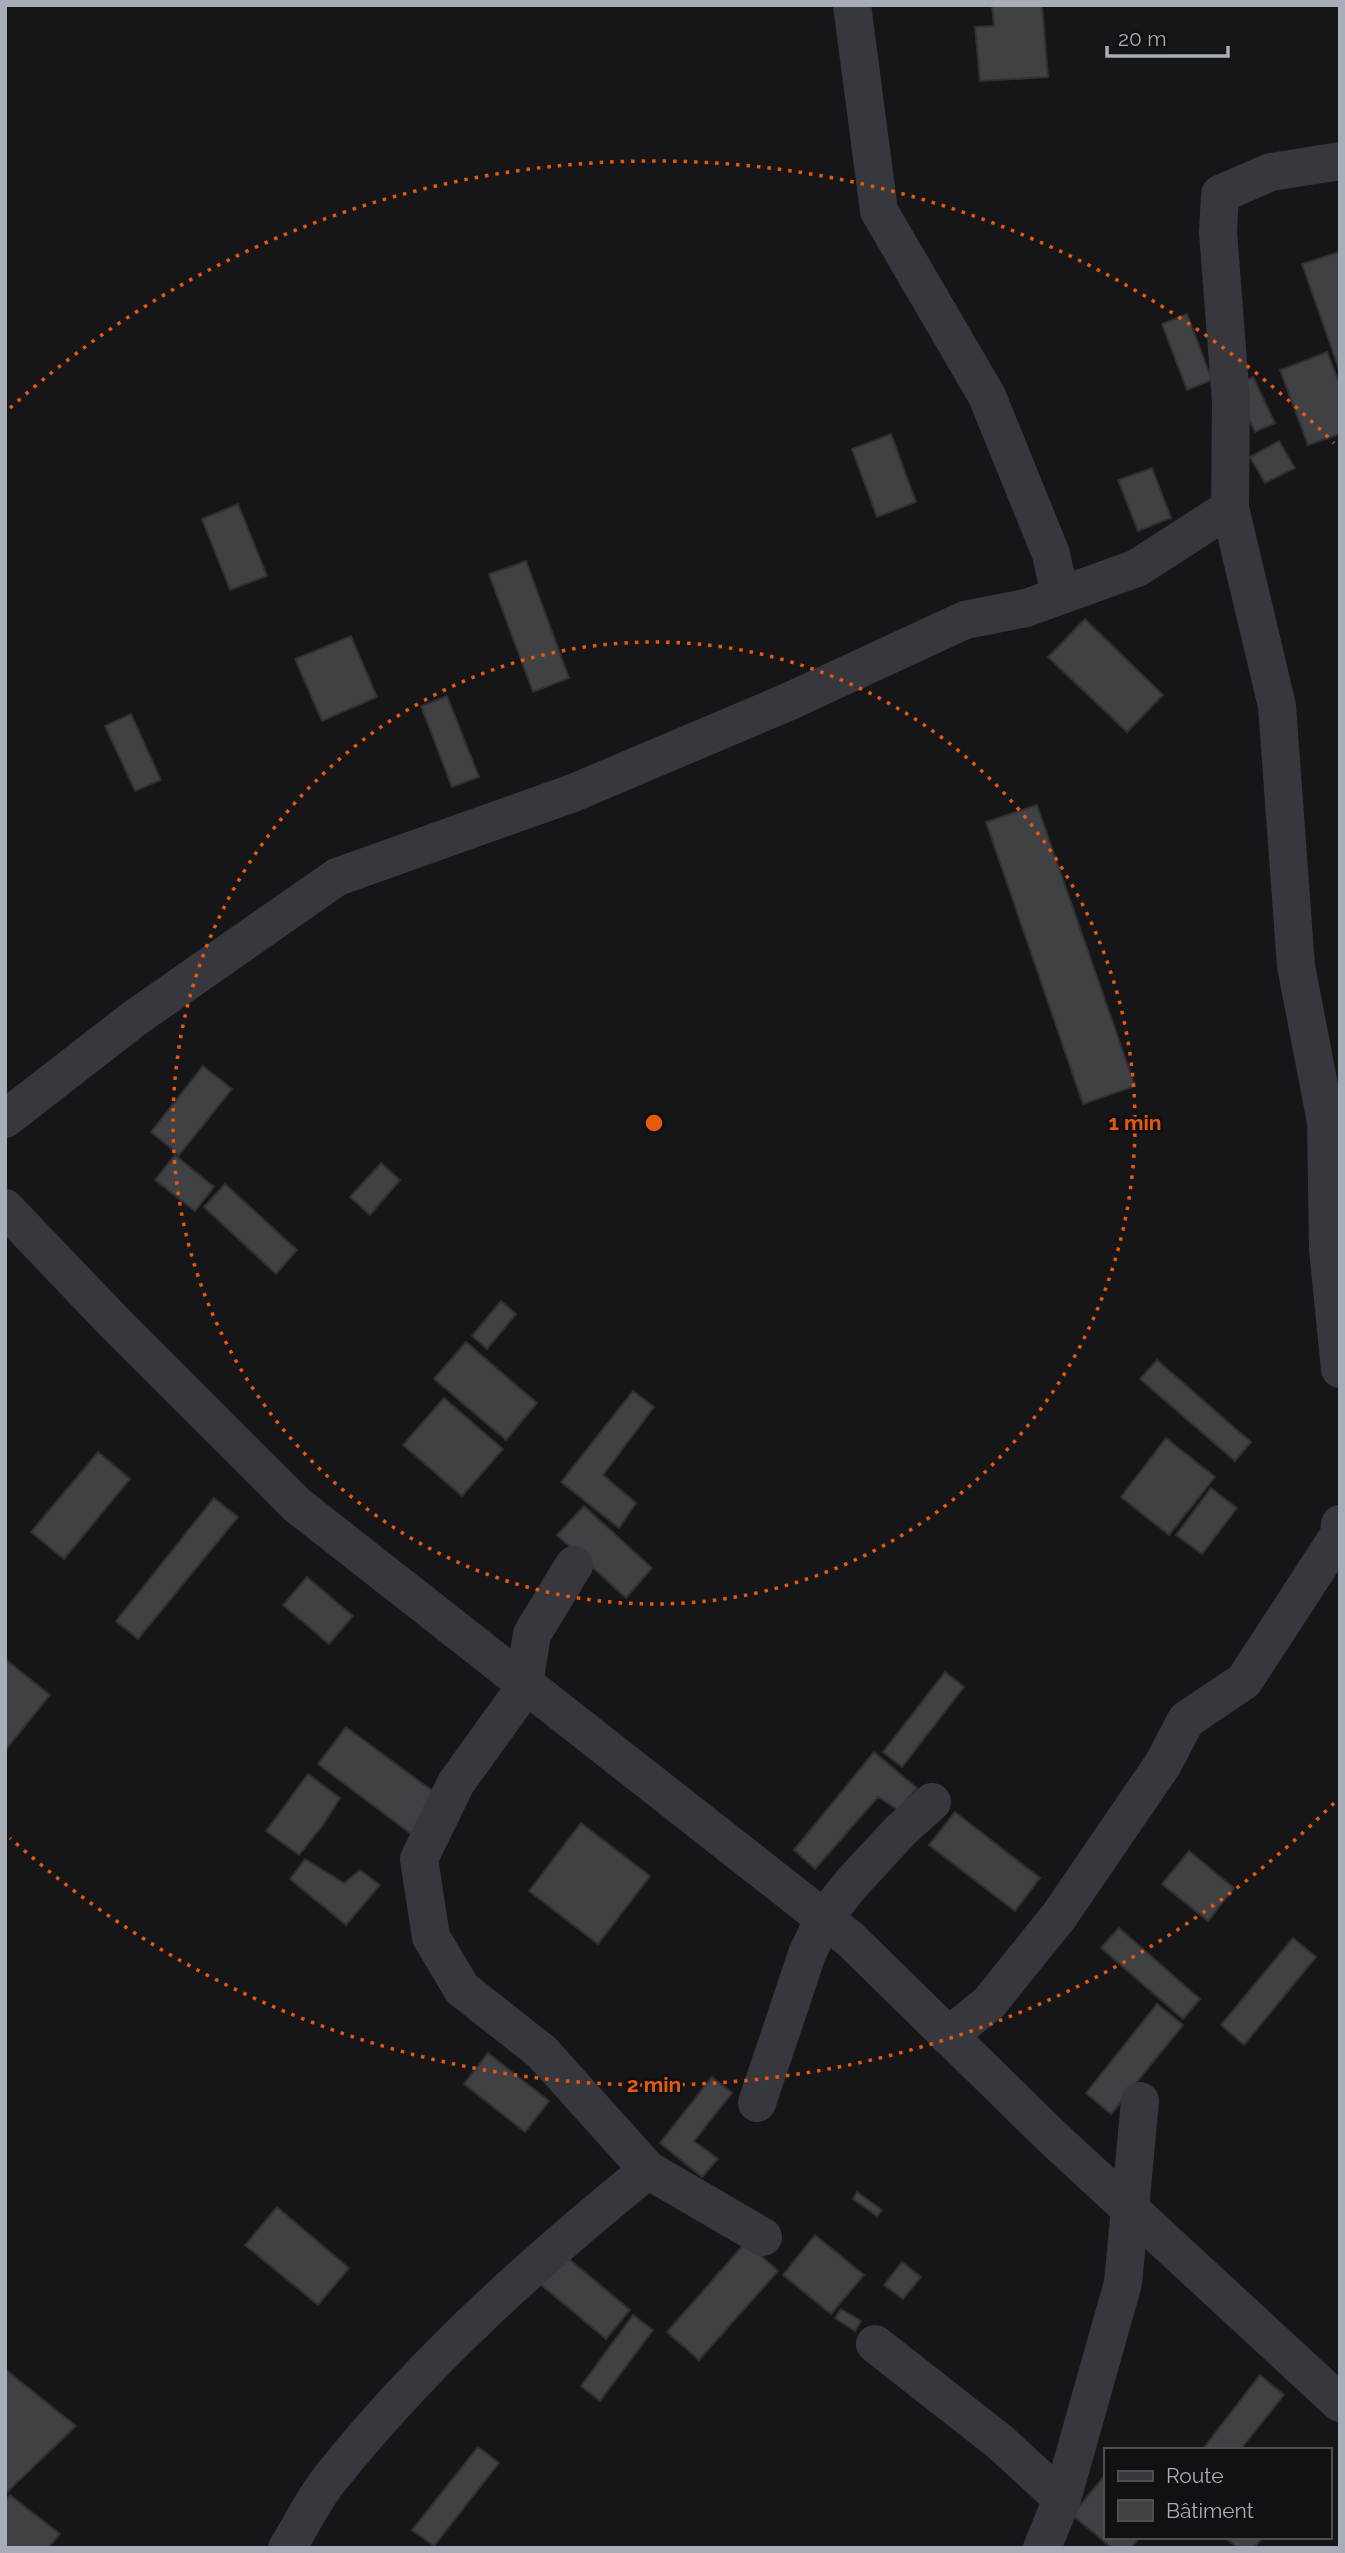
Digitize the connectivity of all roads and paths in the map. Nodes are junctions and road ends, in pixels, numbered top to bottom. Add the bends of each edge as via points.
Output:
1 (852, 5) edge
2 (1340, 161) edge
3 (1230, 508) junction
4 (1060, 595) junction
5 (5, 1119) edge
6 (5, 1208) edge
7 (1340, 1369) edge
8 (1340, 1524) edge
9 (574, 1565) dead end
10 (524, 1683) junction
11 (932, 1801) dead end
12 (824, 1918) junction
13 (948, 2036) junction
14 (1140, 2101) dead end
15 (757, 2104) dead end
16 (648, 2170) junction
17 (1129, 2208) junction
18 (763, 2237) dead end
19 (875, 2344) dead end
20 (1340, 2403) edge
21 (1062, 2499) junction
22 (288, 2548) edge
23 (1042, 2548) edge

1 - 4 street via 879,211 987,396 1051,554
2 - 3 street via 1271,172 1220,194 1218,232 1231,401
3 - 4 street via 1136,568
3 - 7 street via 1277,706 1296,966 1326,1122 1328,1249
4 - 5 street via 1026,608 965,620 573,793 337,877 135,1018
6 - 10 street via 297,1505
8 - 13 street via 1339,1535 1244,1681 1186,1720 1163,1765 1059,1916 989,2003
9 - 10 street via 533,1634
10 - 12 street
10 - 16 street via 456,1783 419,1859 431,1937 462,1989 542,2052
11 - 12 street
12 - 13 street
12 - 15 street via 807,1954
13 - 17 street
14 - 17 street
16 - 18 street
16 - 22 street via 591,2216 424,2370 327,2482
17 - 20 street
17 - 21 street via 1123,2283
19 - 21 street via 1000,2442
21 - 23 street

